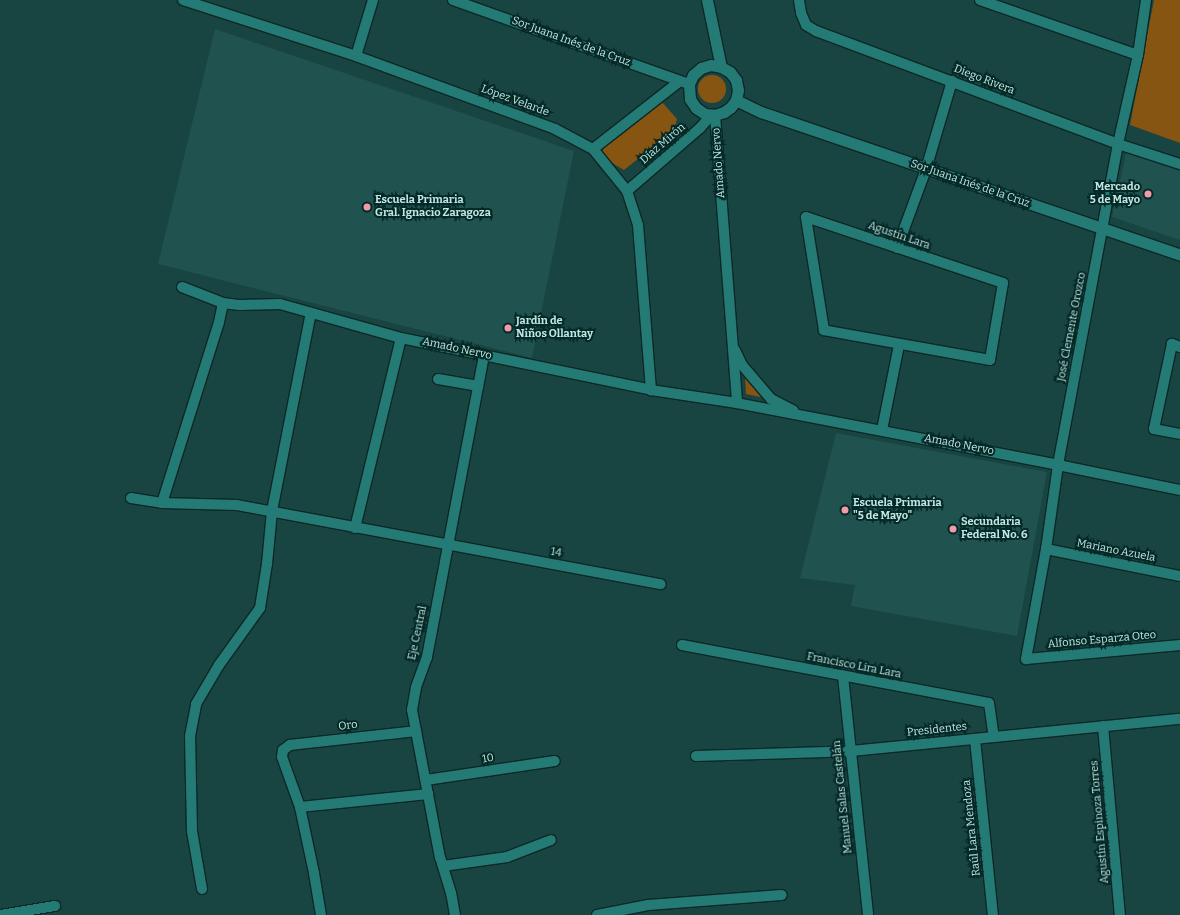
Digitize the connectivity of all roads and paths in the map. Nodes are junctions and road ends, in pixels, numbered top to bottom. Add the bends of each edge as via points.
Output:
1 (184, 0) edge
2 (373, 0) edge
3 (453, 0) edge
4 (707, 0) edge
5 (799, 0) edge
6 (980, 0) edge
7 (1146, 0) edge
8 (1138, 55) junction
9 (356, 56) junction
10 (722, 67) junction
11 (952, 81) junction
12 (684, 83) junction
13 (736, 100) junction
14 (714, 115) junction
15 (1118, 144) junction
16 (592, 150) junction
17 (1180, 164) edge
18 (926, 169) junction
19 (627, 190) junction
20 (1102, 229) junction
21 (897, 248) junction
22 (1180, 255) edge
23 (182, 287) dead end
24 (223, 304) junction
25 (311, 313) junction
26 (401, 338) junction
27 (732, 344) junction
28 (899, 345) junction
29 (1180, 347) edge
30 (484, 355) junction
31 (438, 379) dead end
32 (478, 386) junction
33 (651, 390) junction
34 (737, 403) junction
35 (804, 416) junction
36 (882, 430) junction
37 (1180, 434) edge
38 (1058, 465) junction
39 (1180, 490) edge
40 (131, 498) dead end
41 (162, 503) junction
42 (272, 511) junction
43 (355, 528) junction
44 (447, 546) junction
45 (1046, 549) junction
46 (1180, 576) edge
47 (661, 584) dead end
48 (1180, 644) edge
49 (682, 645) dead end
50 (1026, 659) joint
51 (842, 676) junction
52 (1180, 719) edge
53 (1103, 726) junction
54 (416, 731) junction
55 (994, 737) junction
56 (975, 739) junction
57 (851, 751) junction
58 (696, 756) dead end
59 (555, 761) dead end
60 (426, 780) junction
61 (428, 794) junction
62 (300, 807) junction
63 (551, 840) dead end
64 (443, 866) junction
65 (202, 889) dead end
66 (782, 895) dead end
67 (55, 906) dead end
68 (0, 915) edge
69 (321, 915) edge
70 (455, 915) edge
71 (601, 915) edge
72 (868, 915) edge
73 (993, 915) edge
74 (1120, 915) edge

1 - 9 street, López Velarde
2 - 9 street
3 - 12 street, Sor Juana Inés de la Cruz
4 - 10 main road
5 - 11 street, Diego Rivera via 806,26
6 - 8 street
7 - 8 street, José Clemente Orozco
8 - 15 street, José Clemente Orozco
9 - 16 street, López Velarde via 555,129
10 - 12 main road via 701,68
10 - 13 main road via 736,80
11 - 15 street, Diego Rivera
11 - 18 street
12 - 14 main road, Amado Nervo via 696,108 705,114
12 - 16 street
13 - 14 main road, Amado Nervo via 724,112
13 - 18 main road, Sor Juana Inés de la Cruz via 761,112
14 - 19 street, Díaz Mirón
14 - 27 street, Amado Nervo
15 - 17 street, Diego Rivera
15 - 20 street, José Clemente Orozco
16 - 19 street, López Velarde
18 - 20 main road, Sor Juana Inés de la Cruz
18 - 21 street
19 - 33 street, López Velarde via 638,225
20 - 22 main road, Sor Juana Inés de la Cruz
20 - 38 street, José Clemente Orozco
21 - 28 street, Agustín Lara via 1003,283 990,360
21 - 28 street, Agustín Lara via 806,217 824,330
23 - 24 street, Amado Nervo
24 - 25 street, Amado Nervo via 280,304
24 - 41 street via 220,322
25 - 26 street, Amado Nervo
25 - 42 street
26 - 30 street, Amado Nervo
26 - 43 street
27 - 34 street, Amado Nervo
27 - 35 street via 742,365 770,398
28 - 36 street
29 - 37 street via 1172,344 1154,429
30 - 32 street, Eje Central
30 - 33 street, Amado Nervo
31 - 32 street
32 - 44 street, Eje Central
33 - 34 street, Amado Nervo
34 - 35 street, Amado Nervo
35 - 36 street, Amado Nervo
36 - 38 street, Amado Nervo
38 - 39 street, Amado Nervo
38 - 45 street, José Clemente Orozco
40 - 41 street, 14
41 - 42 street, 14 via 237,505
42 - 43 street, 14
42 - 65 street via 260,608 219,665 196,704 190,736 192,831
43 - 44 street, 14
44 - 47 street, 14
44 - 54 street, Eje Central via 427,657 416,687 412,710
45 - 46 street, Mariano Azuela
45 - 50 street, José Clemente Orozco
48 - 50 street, Alfonso Esparza Oteo
49 - 51 street, Francisco Lira Lara
51 - 55 street, Francisco Lira Lara via 989,703
51 - 57 street, Manuel Salas Castelán
52 - 53 street, Presidentes
53 - 55 street, Presidentes
53 - 74 street, Agustín Espinoza Torres
54 - 60 street, Eje Central
54 - 62 street, Oro via 290,745 283,750 282,757
55 - 56 street, Presidentes
56 - 57 street, Presidentes
56 - 73 street, Raúl Lara Mendoza
57 - 58 street, Presidentes
57 - 72 street, Manuel Salas Castelán
59 - 60 street, 10
60 - 61 street, Eje Central
61 - 62 street
61 - 64 street, Eje Central
62 - 69 street
63 - 64 street via 507,857
64 - 70 street, Eje Central
66 - 71 street via 648,905
67 - 68 street

